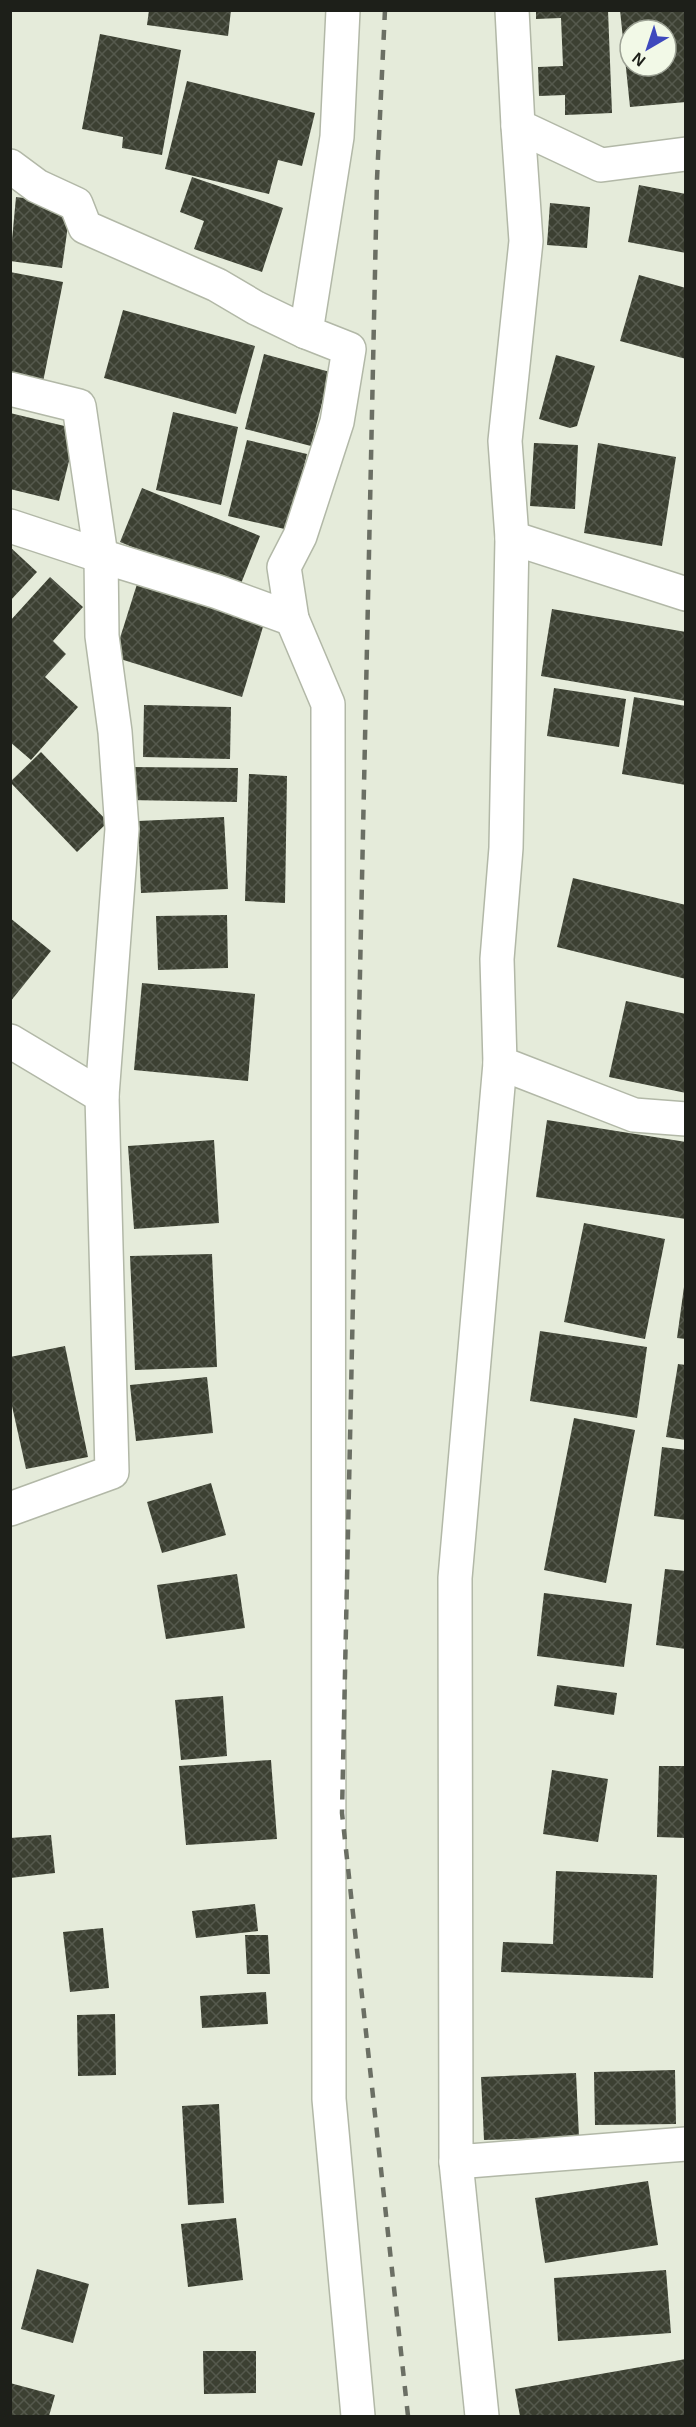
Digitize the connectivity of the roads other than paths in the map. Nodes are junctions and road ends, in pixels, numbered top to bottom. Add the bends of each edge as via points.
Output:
1 (343, 10) edge
2 (512, 10) edge
3 (518, 126) junction
4 (686, 154) edge
5 (10, 166) edge
6 (306, 332) junction
7 (10, 389) edge
8 (10, 526) edge
9 (512, 538) junction
10 (101, 556) junction
11 (686, 594) edge
12 (292, 619) junction
13 (10, 1041) edge
14 (500, 1063) junction
15 (102, 1096) junction
16 (686, 1119) edge
17 (10, 1509) edge
18 (686, 2144) edge
19 (456, 2162) junction
20 (358, 2416) edge
21 (482, 2416) edge

1 - 6 street via 337,137
2 - 3 street
3 - 4 street via 601,165
3 - 9 street via 526,241 505,441
5 - 6 street via 37,186 76,204 85,227 217,285
6 - 12 street via 349,349 337,422 300,536 284,567
7 - 10 street via 79,406
8 - 10 street
9 - 11 street
9 - 14 street via 506,848 497,959
10 - 12 street
10 - 15 street via 102,636 115,732 122,829
12 - 20 street via 328,704 329,2098
13 - 15 street
14 - 16 street via 634,1115
14 - 19 street via 455,1578
15 - 17 street via 112,1472
18 - 19 street
19 - 21 street

